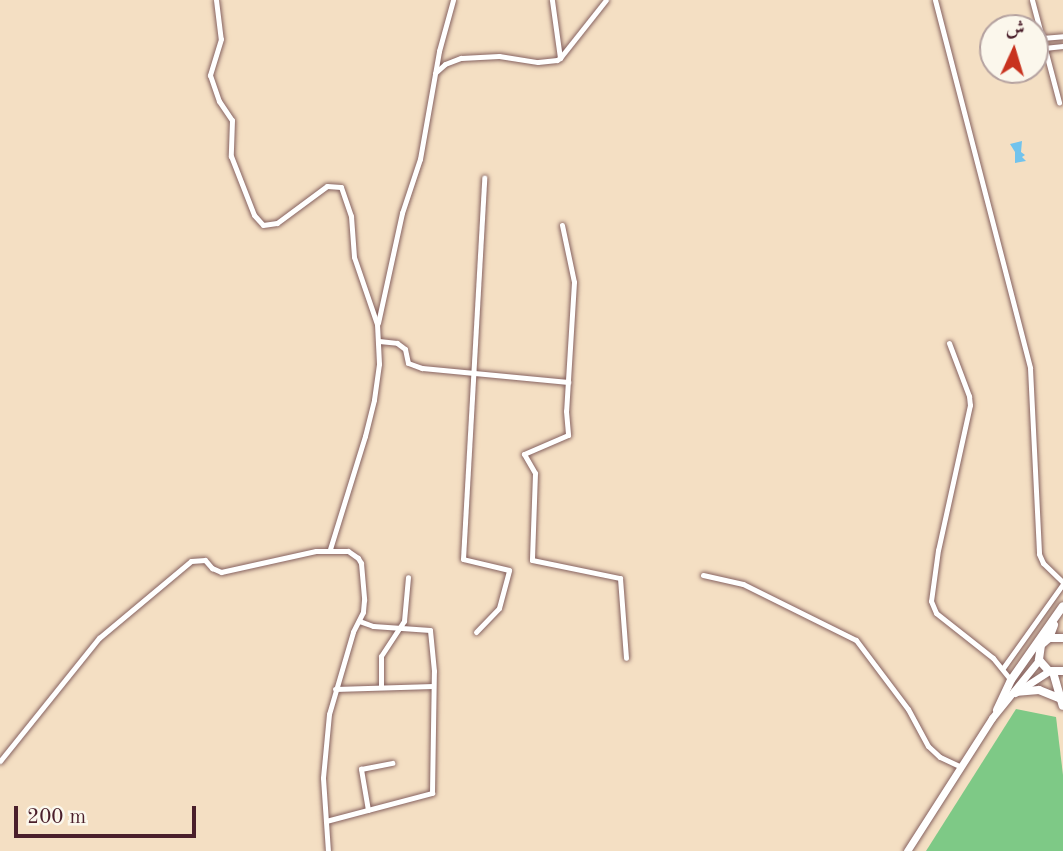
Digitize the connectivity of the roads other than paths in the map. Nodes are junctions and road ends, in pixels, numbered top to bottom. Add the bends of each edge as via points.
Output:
1 (216, 0) edge
2 (453, 0) edge
3 (552, 0) edge
4 (606, 0) edge
5 (935, 0) edge
6 (560, 58) junction
7 (1049, 66) edge
8 (435, 73) junction
9 (1059, 102) dead end
10 (484, 178) dead end
11 (562, 225) dead end
12 (377, 324) junction
13 (379, 341) junction
14 (949, 343) dead end
15 (473, 373) junction
16 (568, 382) junction
17 (330, 549) junction
18 (704, 575) dead end
19 (408, 577) dead end
20 (1063, 583) edge
21 (1063, 606) edge
22 (359, 621) junction
23 (401, 628) junction
24 (476, 632) dead end
25 (1049, 638) junction
26 (1063, 638) edge
27 (626, 658) dead end
28 (1039, 660) junction
29 (1003, 668) junction
30 (1063, 671) edge
31 (1051, 672) junction
32 (1011, 680) junction
33 (381, 686) junction
34 (433, 686) junction
35 (335, 689) junction
36 (1012, 695) junction
37 (1062, 703) edge
38 (998, 710) junction
39 (0, 761) edge
40 (392, 762) dead end
41 (961, 767) junction
42 (368, 810) junction
43 (326, 821) junction
44 (328, 851) edge
45 (907, 851) edge

1 - 12 street via 221,39 210,75 232,120 231,156 254,215 264,225 277,223 327,187 341,187 351,216 354,257
2 - 8 street
3 - 6 street
4 - 6 street
5 - 20 street via 1030,368 1039,554
6 - 8 street via 549,62 499,56 461,58
7 - 9 street
8 - 12 street via 420,159 402,213
10 - 15 street
11 - 16 street via 574,282
12 - 13 street
13 - 15 street via 397,342 405,349 408,363 422,368
13 - 17 street via 378,372 365,436
14 - 29 street via 970,405 931,601 936,613
15 - 16 street
15 - 24 street via 463,559 509,570 499,608
16 - 27 street via 568,435 524,453 535,473 532,560 620,578
17 - 22 street via 354,554 360,564 364,600
17 - 39 street via 221,572 205,561 191,561 99,638
18 - 41 street via 749,586 860,643 908,709 928,746
19 - 23 street
20 - 29 street
21 - 25 main road
21 - 32 main road
22 - 23 street
22 - 35 street
23 - 33 street via 381,656
23 - 34 street via 430,630
25 - 26 main road
25 - 28 main road via 1041,645
28 - 31 main road
28 - 36 main road
29 - 32 street
30 - 31 main road
31 - 36 main road
31 - 37 main road
32 - 38 main road
33 - 34 street
33 - 35 street
34 - 42 street via 432,793
35 - 43 street via 326,742
36 - 37 main road via 1038,690
36 - 38 main road
38 - 41 main road
40 - 42 street via 361,769
41 - 45 main road
42 - 43 street
43 - 44 street

